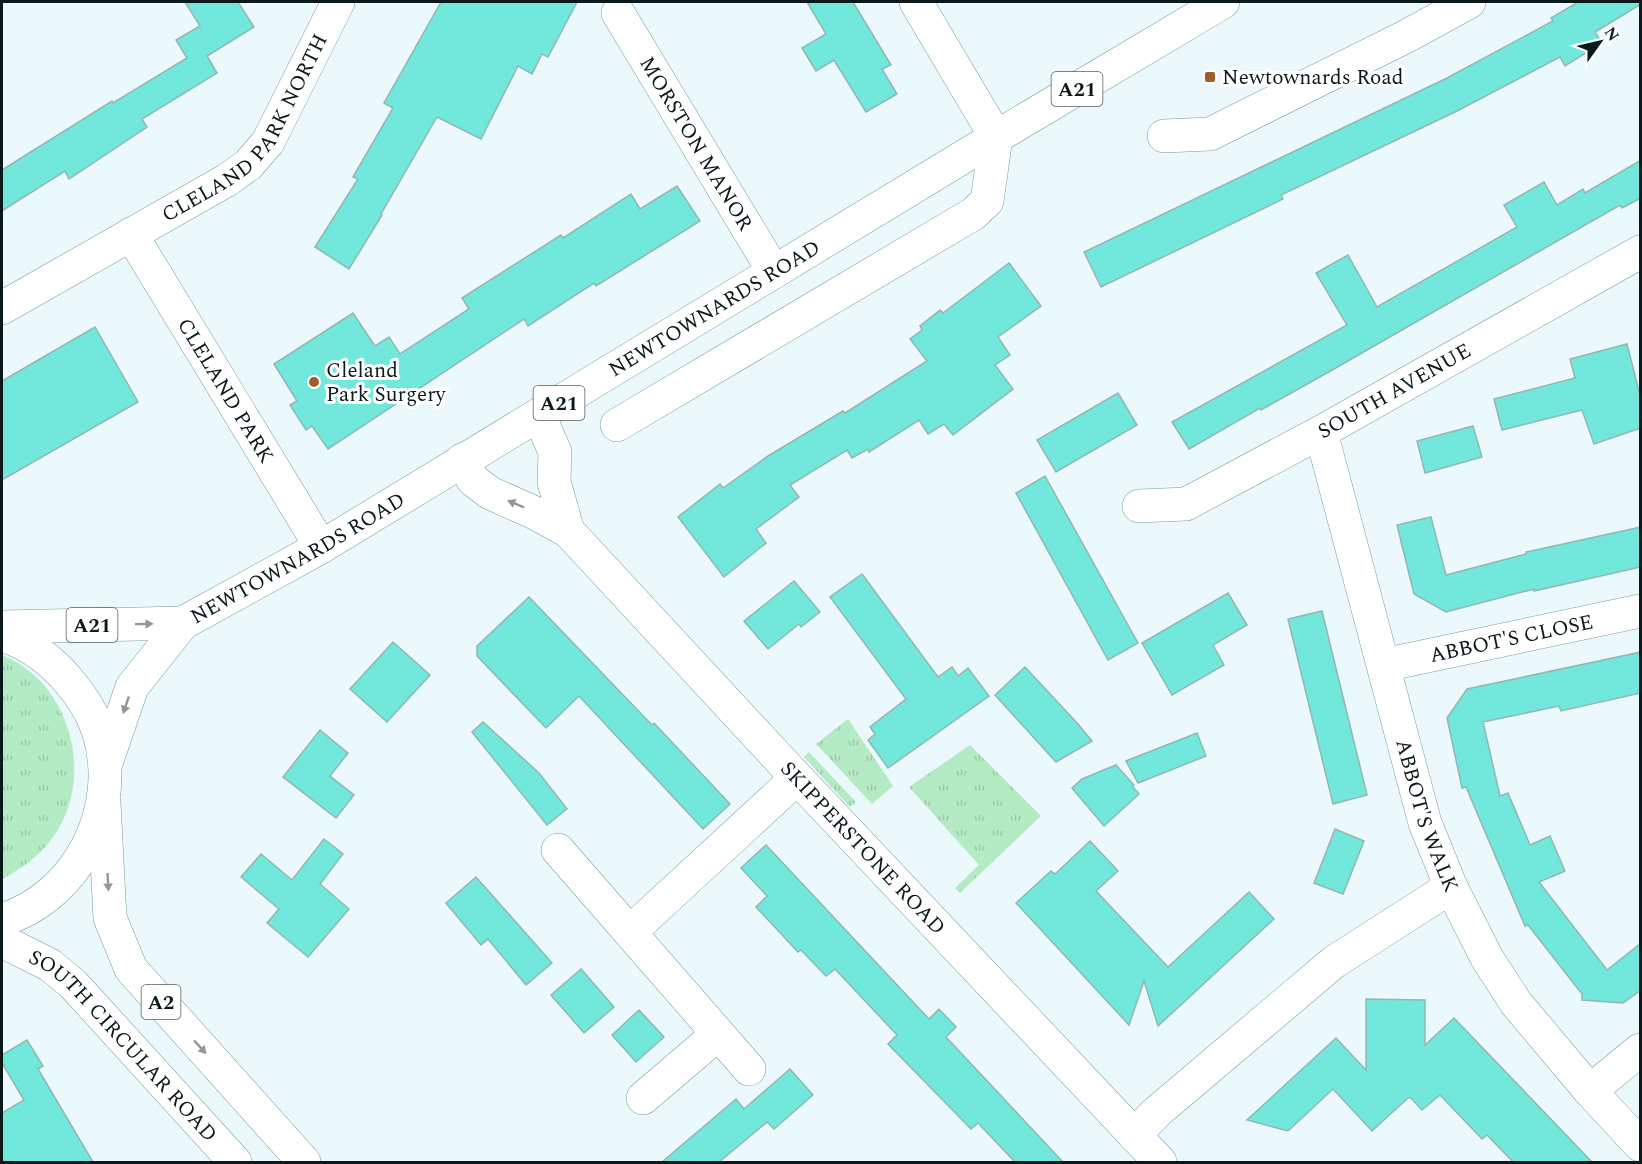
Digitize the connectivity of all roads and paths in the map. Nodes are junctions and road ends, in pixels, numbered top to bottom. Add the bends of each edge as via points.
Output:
1 (338, 2) edge
2 (916, 2) edge
3 (1223, 2) edge
4 (1469, 2) edge
5 (618, 14) dead end
6 (1164, 136) dead end
7 (996, 137) junction
8 (131, 234) junction
9 (1641, 252) edge
10 (774, 272) junction
11 (2, 308) edge
12 (539, 415) junction
13 (617, 425) dead end
14 (1321, 432) junction
15 (462, 460) junction
16 (1139, 506) dead end
17 (568, 531) junction
18 (321, 547) junction
19 (1641, 611) edge
20 (183, 623) junction
21 (2, 627) edge
22 (2, 635) edge
23 (1384, 664) junction
24 (105, 766) junction
25 (797, 778) junction
26 (104, 803) junction
27 (558, 850) dead end
28 (1451, 887) junction
29 (2, 920) edge
30 (630, 932) junction
31 (2, 941) edge
32 (718, 1034) junction
33 (1641, 1050) edge
34 (749, 1069) dead end
35 (1590, 1091) junction
36 (643, 1098) dead end
37 (1134, 1135) junction
38 (1641, 1145) edge
39 (236, 1162) edge
40 (304, 1162) edge
41 (1160, 1162) edge

1 - 8 main road, CLELAND PARK NORTH via 268,142 248,165
2 - 7 main road
3 - 7 main road, NEWTOWNARDS ROAD / A21
4 - 6 main road via 1210,134
5 - 10 main road, MORSTON MANOR
7 - 10 main road, NEWTOWNARDS ROAD / A21
7 - 13 main road via 987,201 973,214
8 - 11 main road, CLELAND PARK NORTH
8 - 18 main road, CLELAND PARK
9 - 14 main road, SOUTH AVENUE
10 - 12 main road, NEWTOWNARDS ROAD / A21
12 - 15 main road, NEWTOWNARDS ROAD / A21
12 - 17 main road, SKIPPERSTONE ROAD via 555,453 554,482
14 - 16 main road, SOUTH AVENUE via 1186,504
14 - 23 main road, ABBOT'S WALK
17 -> 15 main road, SKIPPERSTONE ROAD via 490,493 473,480
15 - 18 main road, NEWTOWNARDS ROAD / A21
17 - 25 main road, SKIPPERSTONE ROAD
18 - 20 main road, NEWTOWNARDS ROAD / A21
19 - 23 main road, ABBOT'S CLOSE
21 -> 20 main road, NEWTOWNARDS ROAD / A21
20 -> 24 main road, NEWTOWNARDS ROAD / A21 via 132,687
22 - 24 main road, A2 via 18,640 54,663 82,696 98,730
23 - 28 main road, ABBOT'S WALK via 1425,822
24 - 26 main road, A2
25 - 30 main road
25 - 37 main road, SKIPPERSTONE ROAD
26 - 29 main road, A2 via 88,849 60,886 21,914
26 -> 40 main road, A2 via 110,918 131,969
27 - 30 main road
28 - 35 main road, ABBOT'S WALK via 1487,958 1516,1003
28 - 37 main road via 1334,962
30 - 32 main road
31 - 39 main road, SOUTH CIRCULAR ROAD / A2 via 50,965 73,984
32 - 34 main road
32 - 36 main road
33 - 35 main road
35 - 38 main road, ABBOT'S WALK
37 - 41 main road, SKIPPERSTONE ROAD

